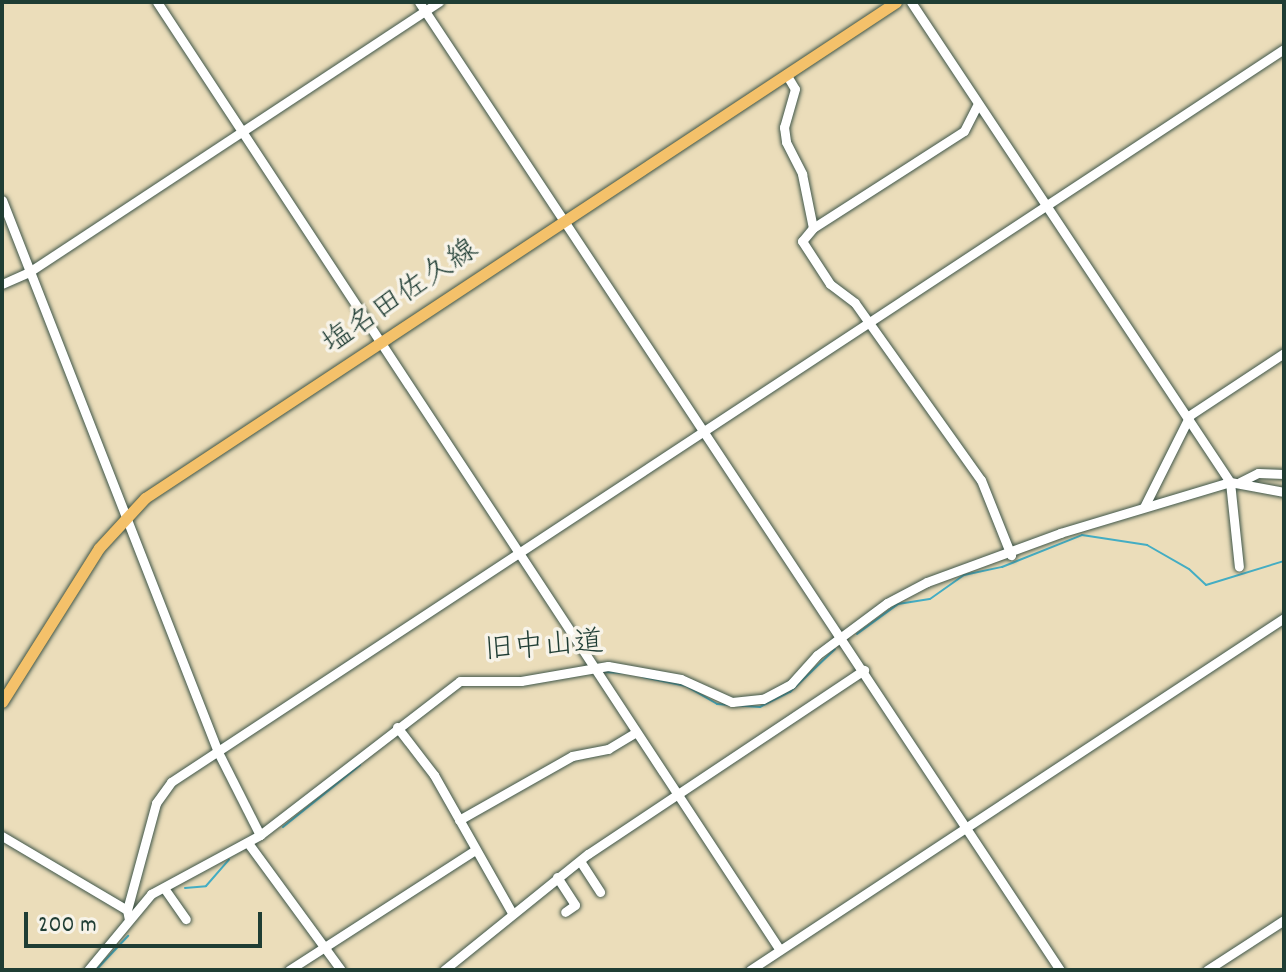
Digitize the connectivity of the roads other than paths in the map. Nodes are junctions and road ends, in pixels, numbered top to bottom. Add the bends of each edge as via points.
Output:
1 (157, 2) edge
2 (439, 2) edge
3 (896, 2) edge
4 (911, 2) edge
5 (422, 7) edge
6 (1284, 49) edge
7 (786, 74) junction
8 (978, 104) junction
9 (241, 133) junction
10 (2, 200) edge
11 (1046, 208) junction
12 (564, 220) junction
13 (813, 228) junction
14 (29, 272) junction
15 (2, 284) edge
16 (868, 325) junction
17 (380, 343) junction
18 (1284, 353) edge
19 (1187, 419) junction
20 (706, 433) junction
21 (1284, 474) edge
22 (1235, 482) junction
23 (1284, 492) edge
24 (1144, 507) junction
25 (123, 518) junction
26 (521, 555) junction
27 (1011, 555) junction
28 (1239, 567) dead end
29 (1284, 618) edge
30 (842, 637) junction
31 (594, 666) junction
32 (864, 670) junction
33 (2, 702) edge
34 (397, 727) junction
35 (636, 732) junction
36 (218, 752) junction
37 (677, 794) junction
38 (459, 820) junction
39 (966, 827) junction
40 (260, 835) junction
41 (2, 836) edge
42 (248, 843) junction
43 (475, 850) junction
44 (580, 861) junction
45 (557, 877) junction
46 (164, 888) junction
47 (600, 892) dead end
48 (565, 912) dead end
49 (512, 913) junction
50 (128, 915) junction
51 (186, 919) dead end
52 (1284, 920) edge
53 (325, 947) junction
54 (780, 950) junction
55 (753, 969) edge
56 (88, 970) edge
57 (289, 970) edge
58 (341, 970) edge
59 (444, 970) edge
60 (1060, 970) edge
61 (1207, 970) edge

1 - 9 street
2 - 5 street
3 - 7 main road, 塩名田佐久線
4 - 8 street
5 - 9 street
5 - 12 street
6 - 11 street
7 - 12 main road, 塩名田佐久線
7 - 13 street via 795,89 784,127 786,142 802,174
8 - 11 street
8 - 13 street via 964,131
9 - 14 street
9 - 17 street
10 - 14 street
11 - 16 street
11 - 19 street
12 - 17 main road, 塩名田佐久線
12 - 20 street
13 - 16 street via 802,238 804,245
14 - 15 street
14 - 25 street
16 - 20 street
16 - 27 street via 981,480
17 - 25 main road, 塩名田佐久線 via 159,487
17 - 26 street
18 - 19 street
19 - 22 street
19 - 24 street
20 - 26 street
20 - 30 street
21 - 22 street via 1258,473
22 - 23 street, 旧中山道
22 - 24 street, 旧中山道
22 - 28 street
24 - 27 street, 旧中山道
25 - 33 main road, 塩名田佐久線
25 - 36 street
26 - 31 street
26 - 36 street
27 - 30 street, 旧中山道 via 905,592
29 - 39 street
30 - 31 street, 旧中山道 via 784,689 740,702 681,679
30 - 32 street
31 - 34 street, 旧中山道 via 531,680 460,681
31 - 35 street
32 - 37 street
32 - 39 street
34 - 38 street via 434,775
34 - 40 street, 旧中山道
35 - 37 street
35 - 38 street via 608,749 572,756
36 - 40 street
36 - 50 street via 171,782 156,803
37 - 44 street
37 - 54 street
38 - 43 street
39 - 54 street
39 - 60 street
40 - 42 street, 旧中山道
41 - 50 street
42 - 46 street, 旧中山道
42 - 53 street
43 - 49 street
43 - 53 street
44 - 45 street
44 - 47 street
45 - 48 street via 575,905
45 - 49 street
46 - 50 street, 旧中山道
46 - 51 street
49 - 59 street
50 - 56 street, 旧中山道
52 - 61 street
53 - 57 street
53 - 58 street
54 - 55 street

